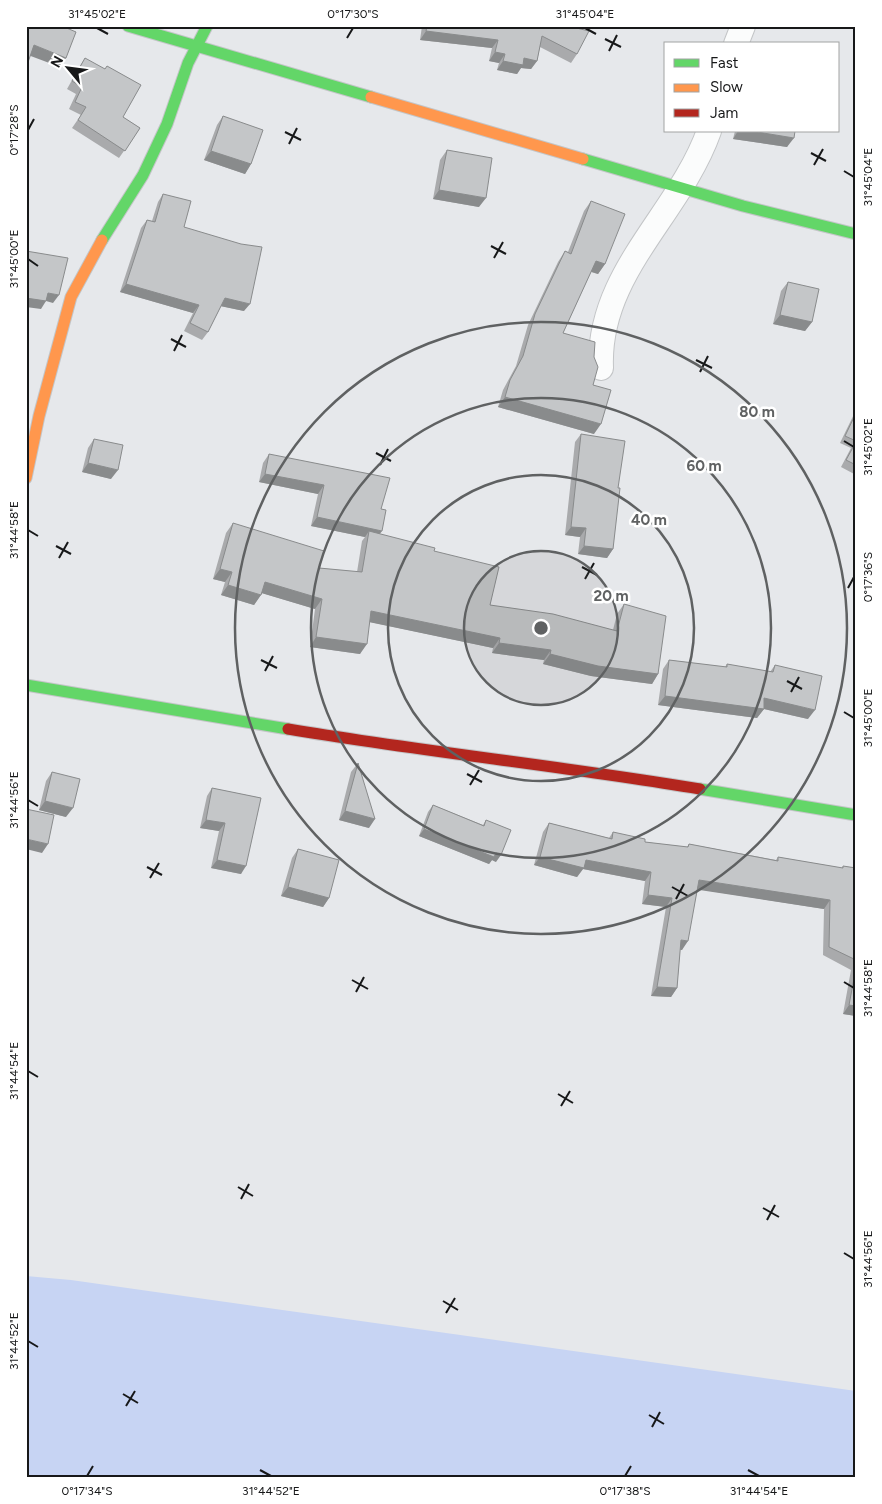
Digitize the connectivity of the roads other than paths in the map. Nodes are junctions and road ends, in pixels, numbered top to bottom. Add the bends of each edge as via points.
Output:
1 (128, 26) edge
2 (207, 26) edge
3 (743, 26) edge
4 (737, 42) edge
5 (197, 46) junction
6 (709, 132) edge
7 (681, 188) junction
8 (856, 234) edge
9 (601, 368) dead end
10 (26, 478) edge
11 (26, 685) edge
12 (856, 815) edge

1 - 5 street
2 - 5 street
3 - 4 street
5 - 7 street
5 - 10 street via 147,167 109,227 71,297
6 - 7 street
7 - 8 street
7 - 9 street via 623,275 600,344
11 - 12 street via 395,747 624,776

